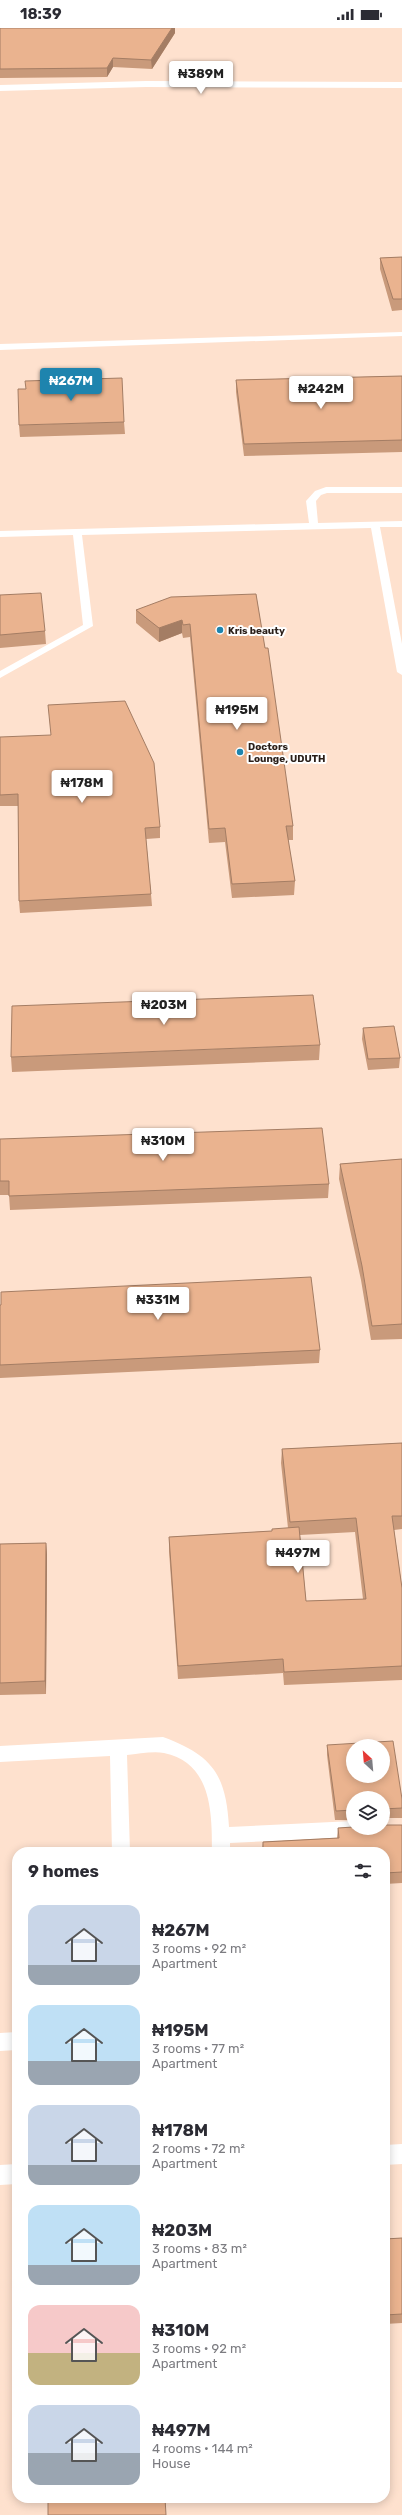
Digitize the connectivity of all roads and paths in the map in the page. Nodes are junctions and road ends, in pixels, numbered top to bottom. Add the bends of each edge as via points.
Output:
1 (402, 85) edge
2 (0, 88) edge
3 (402, 334) edge
4 (0, 347) edge
5 (402, 490) edge
6 (402, 524) edge
7 (375, 525) junction
8 (314, 527) junction
9 (77, 532) junction
10 (0, 534) edge
11 (402, 672) edge
12 (0, 675) edge
13 (118, 1747) junction
14 (0, 1754) edge
15 (346, 1830) edge
16 (221, 1843) edge
17 (121, 1847) edge
18 (12, 2041) edge
19 (0, 2042) edge
20 (402, 2154) edge
21 (390, 2155) edge
22 (12, 2174) edge
23 (0, 2175) edge

1 - 2 street via 146,84
3 - 4 lane
5 - 8 lane via 326,490 318,493 312,501
6 - 7 lane
7 - 8 lane
7 - 11 lane
8 - 9 lane
9 - 10 lane
9 - 12 lane via 88,626
13 - 14 lane
13 - 16 lane via 163,1745 188,1754 198,1762 209,1773 216,1786
13 - 17 lane
15 - 16 lane
18 - 19 lane
20 - 21 lane
22 - 23 lane

